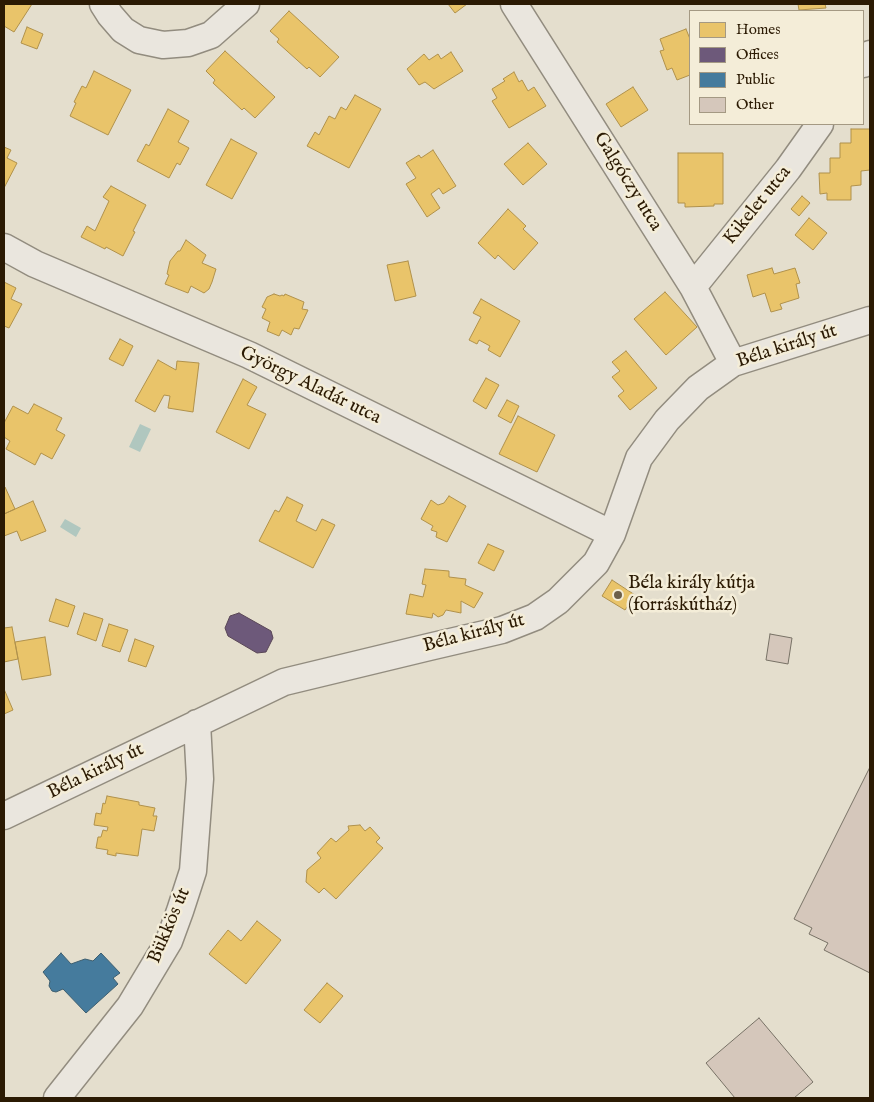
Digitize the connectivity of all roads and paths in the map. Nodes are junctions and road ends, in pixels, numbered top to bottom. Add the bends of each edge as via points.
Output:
1 (103, 4) edge
2 (246, 4) edge
3 (514, 4) edge
4 (819, 125) edge
5 (4, 246) edge
6 (693, 287) junction
7 (870, 320) edge
8 (733, 363) junction
9 (612, 534) junction
10 (197, 723) junction
11 (4, 816) edge
12 (57, 1098) edge

1 - 2 street via 123,30 140,40 163,45 188,43 211,35
3 - 6 street, Galgóczy utca
4 - 6 street, Kikelet utca
5 - 9 street, György Aladár utca via 35,264 249,355
6 - 8 street, Galgóczy utca
7 - 8 street, Béla király út
8 - 9 street, Béla király út via 698,388 667,420 639,458
9 - 10 street, Béla király út via 596,563 558,601 535,617 502,630 284,682
10 - 11 street, Béla király út
10 - 12 street, Bükkös út via 200,779 193,872 180,911 168,941 130,1006

